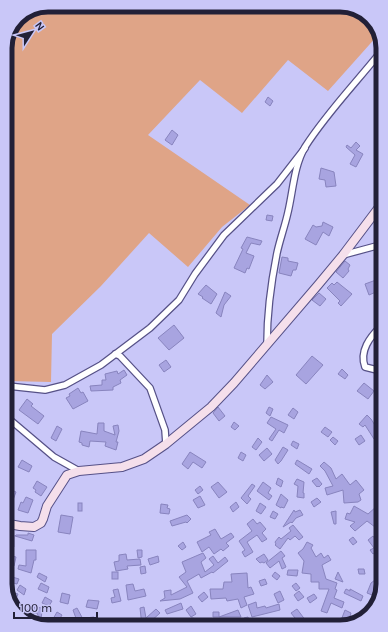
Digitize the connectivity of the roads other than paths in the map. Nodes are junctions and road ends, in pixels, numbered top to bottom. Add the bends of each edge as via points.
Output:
1 (376, 58) edge
2 (305, 148) junction
3 (376, 211) edge
4 (376, 246) edge
5 (343, 255) junction
6 (376, 333) edge
7 (267, 344) junction
8 (115, 354) junction
9 (376, 370) edge
10 (12, 386) edge
11 (12, 421) edge
12 (166, 444) junction
13 (79, 471) junction
14 (12, 525) edge

1 - 2 street
2 - 7 street via 297,165 272,282 267,317
2 - 8 street via 277,184 224,235 179,300 150,328
3 - 5 street
4 - 5 street
5 - 7 street
6 - 9 street via 363,350 362,359 365,367
7 - 12 street via 211,407
8 - 10 street via 78,379 53,389
8 - 12 street via 120,356 150,388
11 - 13 street via 54,457
12 - 13 street via 144,459 122,467
13 - 14 street via 67,475 47,506 41,523 34,527

